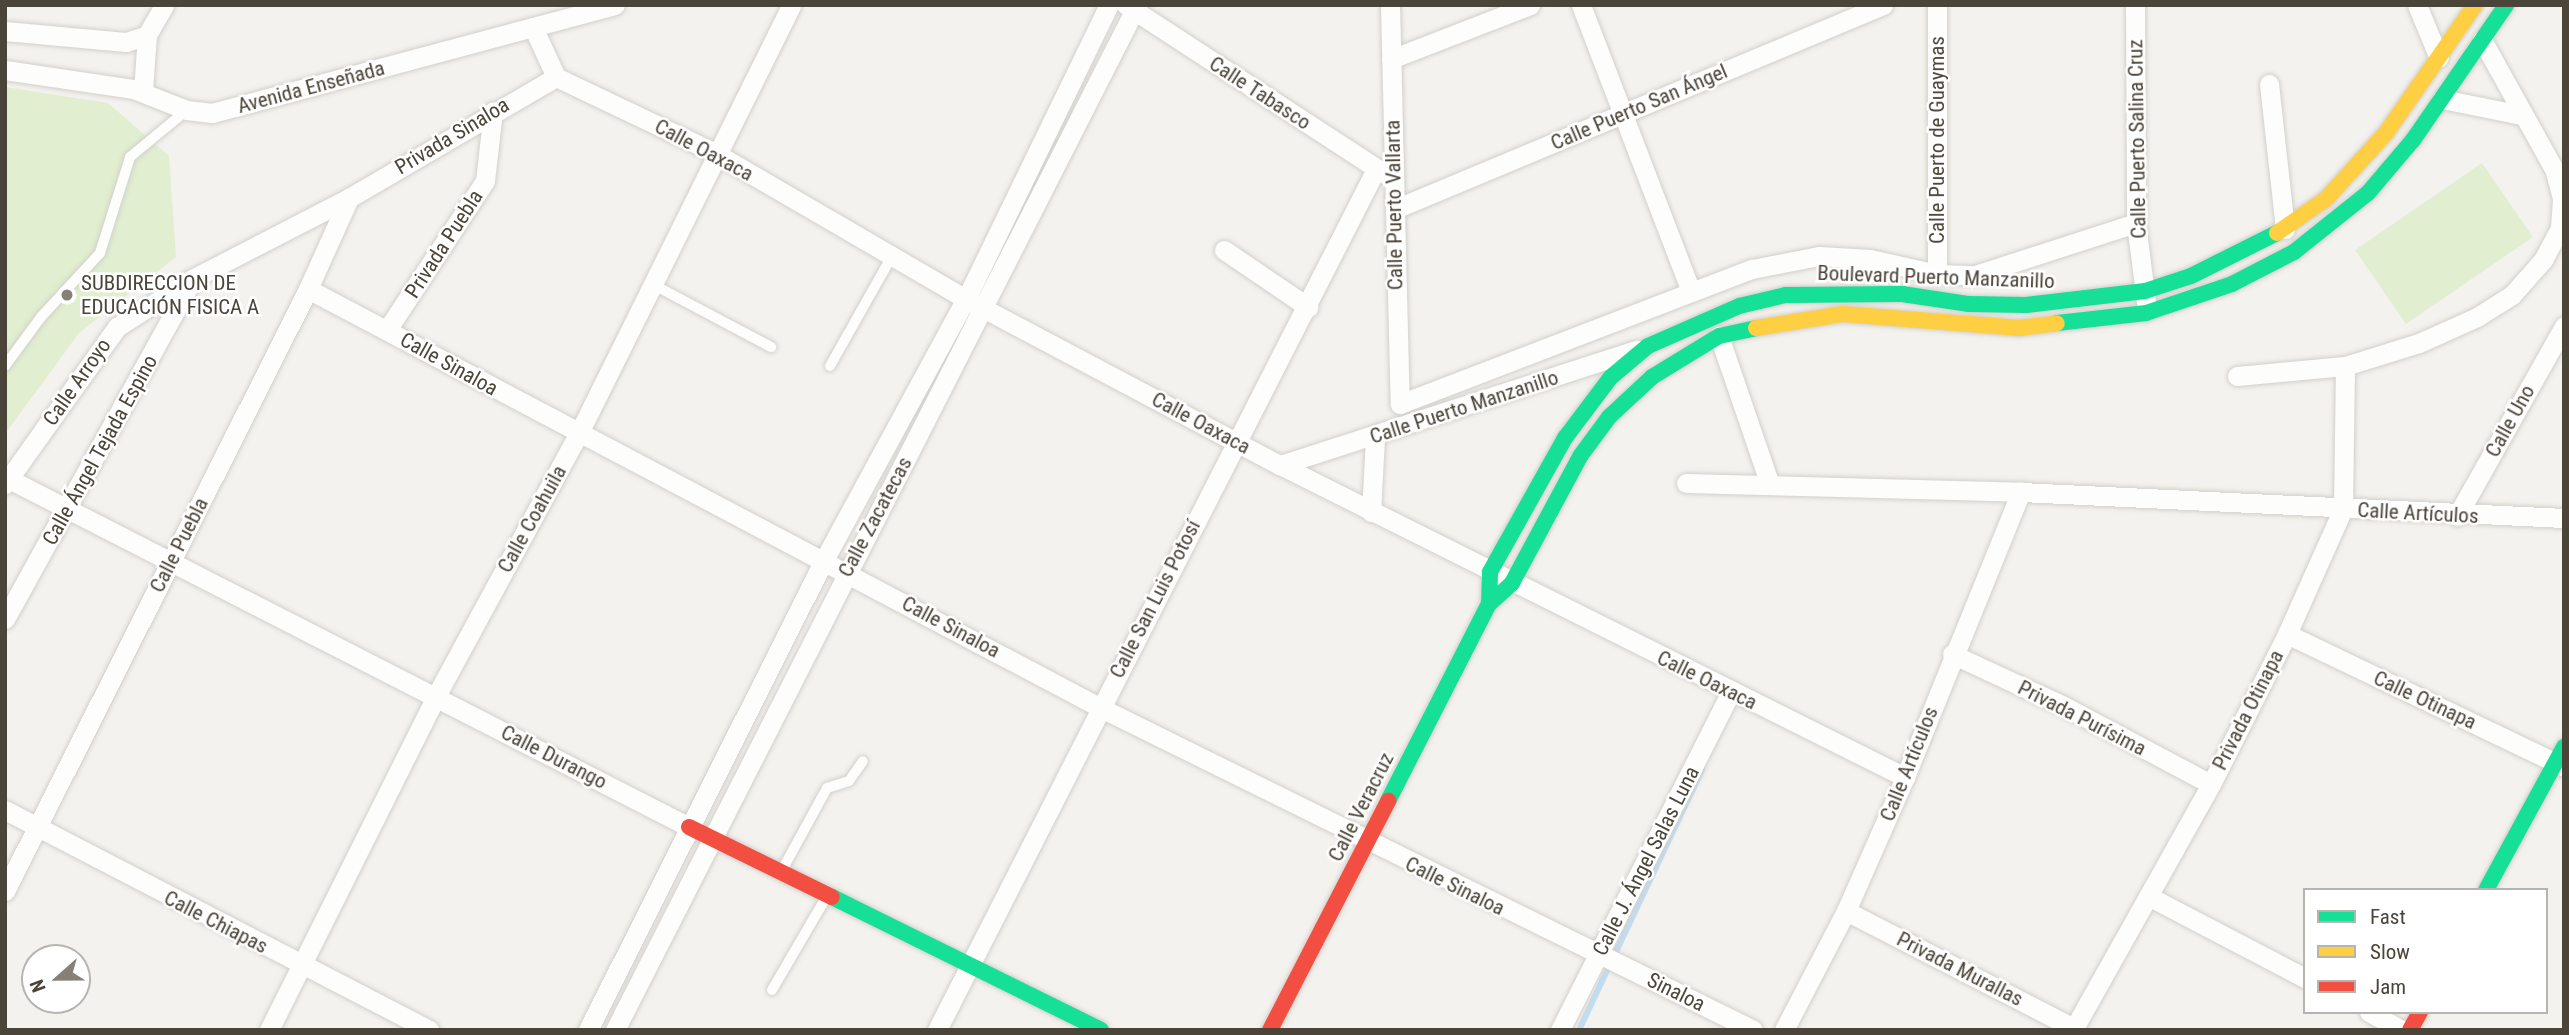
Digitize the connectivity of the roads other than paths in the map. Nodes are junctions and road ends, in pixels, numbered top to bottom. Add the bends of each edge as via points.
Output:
1 (164, 5) edge
2 (615, 5) edge
3 (791, 5) edge
4 (1109, 5) edge
5 (1390, 5) edge
6 (1530, 5) edge
7 (1581, 5) edge
8 (1883, 5) edge
9 (1937, 5) edge
10 (2135, 5) edge
11 (2417, 5) edge
12 (2475, 5) edge
13 (2506, 5) edge
14 (1132, 7) edge
15 (533, 27) junction
16 (5, 32) edge
17 (147, 36) junction
18 (2482, 40) junction
19 (2439, 58) junction
20 (1391, 59) junction
21 (5, 70) edge
22 (556, 77) junction
23 (2270, 84) dead end
24 (143, 91) junction
25 (2442, 99) junction
26 (187, 110) junction
27 (493, 111) junction
28 (2521, 114) junction
29 (1625, 115) junction
30 (715, 153) junction
31 (1376, 169) junction
32 (1394, 180) junction
33 (349, 198) junction
34 (1395, 209) junction
35 (2136, 223) junction
36 (2285, 229) junction
37 (1224, 250) dead end
38 (892, 256) junction
39 (1937, 274) junction
40 (192, 279) junction
41 (652, 283) junction
42 (308, 289) junction
43 (1691, 291) junction
44 (2145, 291) junction
45 (965, 299) junction
46 (1308, 307) junction
47 (985, 309) junction
48 (2146, 313) junction
49 (2564, 326) edge
50 (387, 330) junction
51 (1719, 336) junction
52 (1648, 346) junction
53 (771, 347) dead end
54 (5, 366) edge
55 (830, 366) dead end
56 (2345, 366) junction
57 (2237, 376) dead end
58 (1600, 391) junction
59 (1619, 408) junction
60 (578, 435) junction
61 (1375, 438) junction
62 (1235, 440) junction
63 (1280, 465) junction
64 (7, 482) edge
65 (1686, 483) dead end
66 (1770, 485) junction
67 (2021, 492) junction
68 (69, 509) junction
69 (2343, 509) junction
70 (1371, 512) junction
71 (2457, 516) junction
72 (2564, 518) edge
73 (824, 560) junction
74 (172, 561) junction
75 (846, 571) junction
76 (1490, 572) junction
77 (1512, 583) junction
78 (1489, 604) junction
79 (5, 619) edge
80 (2287, 634) junction
81 (1952, 654) junction
82 (1731, 692) junction
83 (436, 696) junction
84 (1101, 708) junction
85 (2561, 759) edge
86 (863, 761) dead end
87 (1905, 777) junction
88 (2211, 784) junction
89 (5, 810) edge
90 (690, 827) junction
91 (38, 830) junction
92 (712, 840) junction
93 (1366, 843) junction
94 (781, 873) junction
95 (2487, 888) edge
96 (5, 891) edge
97 (827, 896) junction
98 (2150, 897) junction
99 (1846, 911) junction
100 (1599, 955) junction
101 (970, 964) junction
102 (303, 967) junction
103 (2303, 977) edge
104 (772, 990) dead end
105 (2373, 1014) edge
106 (2419, 1014) edge
107 (2073, 1029) edge
108 (269, 1030) edge
109 (429, 1030) edge
110 (588, 1030) edge
111 (615, 1030) edge
112 (937, 1030) edge
113 (1101, 1030) edge
114 (1270, 1030) edge
115 (1560, 1030) edge
116 (1753, 1030) edge
117 (1784, 1030) edge
118 (2402, 1030) edge
119 (2410, 1030) edge

1 - 17 street
2 - 15 street, Avenida Enseñada
3 - 30 street, Calle Coahuila
4 - 45 street, Calle Zacatecas
5 - 20 street, Calle Puerto Vallarta
6 - 20 street
7 - 29 street
8 - 29 street, Calle Puerto San Ángel
9 - 39 street, Calle Puerto de Guaymas
10 - 35 street, Calle Puerto Salina Cruz
11 - 19 street
12 - 19 street, Boulevard Puerto Manzanillo
13 - 18 street, Boulevard Puerto Manzanillo
14 - 31 street, Calle Tabasco
14 - 47 street, Calle Zacatecas
15 - 22 street
15 - 26 street, Avenida Enseñada via 223,111
16 - 17 street via 126,42
17 - 24 street
18 - 25 street, Boulevard Puerto Manzanillo
18 - 28 street
19 - 36 street, Boulevard Puerto Manzanillo via 2360,167
20 - 32 street, Calle Puerto Vallarta
21 - 24 street, Avenida Enseñada
22 - 27 street, Privada Sinaloa
22 - 30 street, Calle Oaxaca
23 - 36 street
24 - 26 street, Avenida Enseñada
25 - 28 street
25 - 48 street, Boulevard Puerto Manzanillo via 2368,193 2294,252 2232,284
26 - 54 lane via 130,157 100,253 41,317
27 - 33 street, Privada Sinaloa
27 - 50 street, Privada Puebla via 485,181
28 - 56 street via 2555,171 2562,198 2560,228 2543,260 2512,295 2477,317 2419,343
29 - 34 street, Calle Puerto San Ángel
29 - 43 street
30 - 38 street, Calle Oaxaca
30 - 41 street, Calle Coahuila
31 - 32 street, Calle Tabasco
31 - 46 street, Calle San Luis Potosí
32 - 34 street, Calle Puerto Vallarta
33 - 40 street, Calle Arroyo
33 - 42 street, Calle Puebla
34 - 43 street, Calle Puerto Vallarta via 1400,404
35 - 39 street via 1975,275
35 - 44 street, Calle Puerto Salina Cruz
36 - 44 street, Boulevard Puerto Manzanillo via 2190,276
37 - 46 street
38 - 45 street, Calle Oaxaca
38 - 55 lane
39 - 43 street via 1870,259 1819,256 1752,269
40 - 64 street, Calle Arroyo via 110,334
40 - 68 street, Calle Ángel Tejada Espino
41 - 53 lane
41 - 60 street, Calle Coahuila
42 - 50 street, Calle Sinaloa
42 - 74 street, Calle Puebla
44 - 48 street, Calle Puerto Salina Cruz
44 - 52 street, Boulevard Puerto Manzanillo via 2026,305 1902,294 1786,295 1740,306
45 - 47 street, Calle Oaxaca
45 - 73 street, Calle Zacatecas
46 - 62 street, Calle San Luis Potosí
47 - 62 street, Calle Oaxaca
47 - 75 street, Calle Zacatecas
48 - 51 street, Boulevard Puerto Manzanillo via 2019,328 1842,314
49 - 71 street, Calle Uno
50 - 60 street, Calle Sinaloa
51 - 59 street, Boulevard Puerto Manzanillo via 1667,366
51 - 66 street
52 - 58 street, Boulevard Puerto Manzanillo
52 - 61 street, Calle Puerto Manzanillo
56 - 57 street
56 - 69 street, Privada Otinapa
58 - 59 street
58 - 76 street, Boulevard Puerto Manzanillo via 1565,438
59 - 77 street, Boulevard Puerto Manzanillo via 1581,455
60 - 73 street, Calle Sinaloa
60 - 83 street, Calle Coahuila
61 - 63 street, Calle Puerto Manzanillo
61 - 70 street
62 - 63 street, Calle Oaxaca
62 - 84 street, Calle San Luis Potosí
63 - 70 street, Calle Oaxaca
64 - 68 street, Calle Durango
65 - 66 street, Calle Artículos
66 - 67 street, Calle Artículos
67 - 69 street, Calle Artículos
67 - 81 street, Calle Artículos
68 - 74 street, Calle Durango
68 - 79 street, Calle Ángel Tejada Espino
69 - 71 street, Calle Artículos
69 - 80 street, Privada Otinapa
70 - 76 street, Calle Oaxaca
71 - 72 street, Calle Artículos
73 - 75 street, Calle Sinaloa
73 - 90 street, Calle Zacatecas
74 - 83 street, Calle Durango
74 - 91 street, Calle Puebla
75 - 84 street, Calle Sinaloa
75 - 92 street, Calle Zacatecas
76 - 77 street, Calle Oaxaca
76 - 78 street, Calle Veracruz
77 - 78 street, Calle Veracruz
77 - 82 street, Calle Oaxaca
78 - 93 street, Calle Veracruz
80 - 85 street, Calle Otinapa
80 - 88 street, Privada Otinapa
81 - 87 street, Calle Artículos
81 - 88 street, Privada Purísima via 2064,706
82 - 87 street, Calle Oaxaca
82 - 100 street, Calle J. Ángel Salas Luna
83 - 90 street, Calle Durango
83 - 102 street, Calle Coahuila
84 - 93 street, Calle Sinaloa
84 - 101 street, Calle San Luis Potosí
85 - 95 street
86 - 94 lane via 849,780 827,788
87 - 99 street, Calle Artículos
88 - 98 street, Privada Otinapa
89 - 91 street, Calle Chiapas
90 - 92 street, Calle Durango
90 - 110 street, Calle Zacatecas
91 - 96 street, Calle Puebla
91 - 102 street, Calle Chiapas
92 - 94 street, Calle Durango
92 - 111 street, Calle Zacatecas
93 - 100 street, Calle Sinaloa
93 - 114 street, Calle Veracruz
94 - 97 street, Calle Durango
97 - 101 street, Calle Durango
97 - 104 lane
98 - 103 street
98 - 107 street, Privada Otinapa
99 - 107 street, Privada Murallas
99 - 117 street, Calle Artículos
100 - 115 street, Calle J. Ángel Salas Luna
100 - 116 street, Sinaloa
101 - 112 street, Calle San Luis Potosí
101 - 113 street, Calle Durango
102 - 108 street, Calle Coahuila
102 - 109 street, Calle Chiapas
105 - 118 street
106 - 119 street

